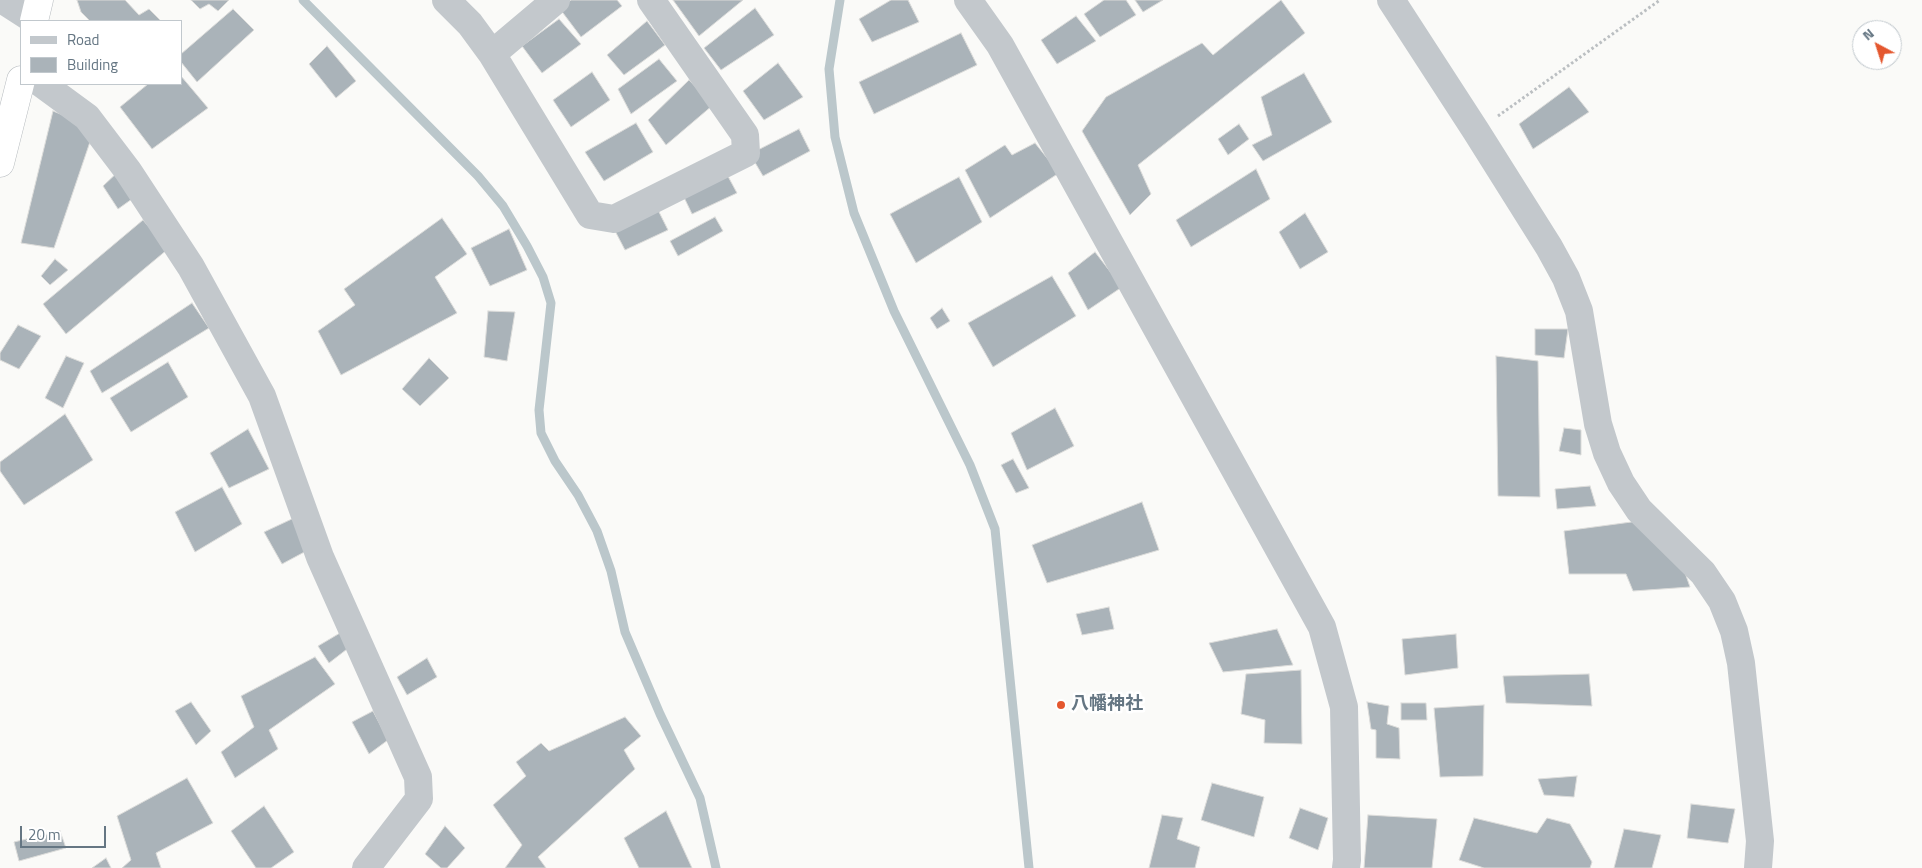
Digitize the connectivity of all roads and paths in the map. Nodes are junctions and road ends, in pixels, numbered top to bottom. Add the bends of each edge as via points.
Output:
1 (3, 0) edge
2 (446, 0) edge
3 (556, 0) edge
4 (651, 0) edge
5 (968, 0) edge
6 (1391, 0) edge
7 (1660, 0) edge
8 (36, 14) edge
9 (492, 54) junction
10 (20, 84) edge
11 (43, 85) edge
12 (1476, 131) junction
13 (0, 163) edge
14 (368, 868) edge
15 (1346, 868) edge
16 (1758, 868) edge

1 - 8 street
2 - 9 street via 470,24
3 - 9 street
4 - 9 street via 746,135 746,153 614,219 590,215
5 - 15 street via 1000,45 1322,627 1344,707
6 - 12 street
7 - 12 path
10 - 13 highway
11 - 14 street via 87,118 128,171 191,267 262,396 320,557 418,777 419,799
12 - 16 street via 1566,278 1579,312 1598,424 1621,483 1639,510 1703,573 1722,601 1734,631 1742,663 1760,841

